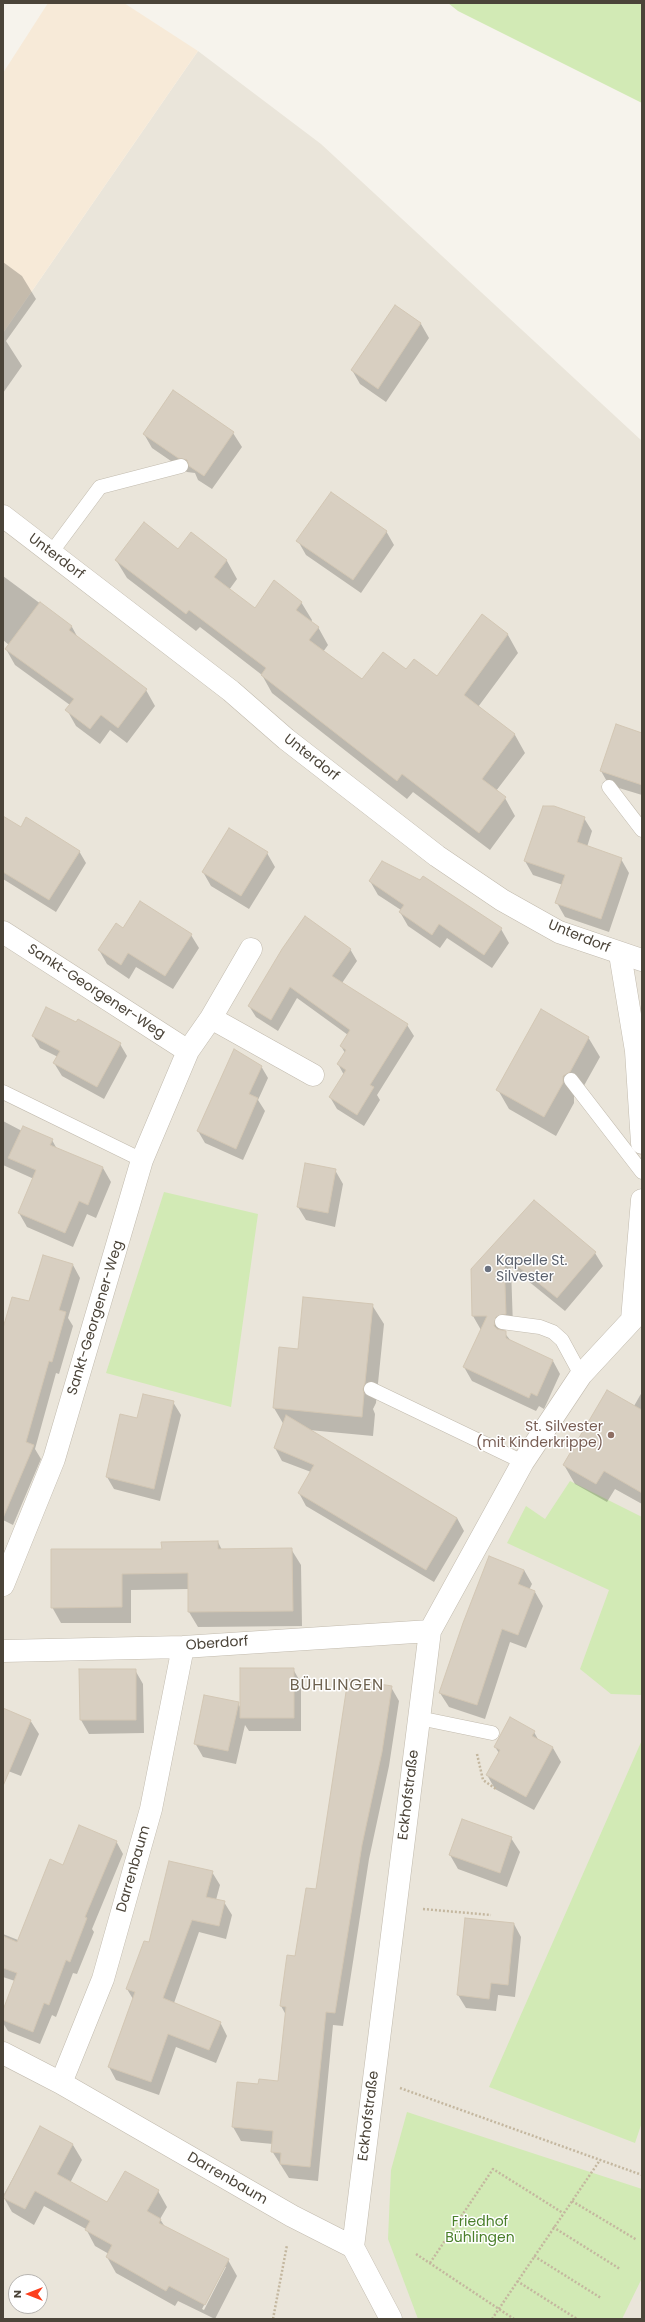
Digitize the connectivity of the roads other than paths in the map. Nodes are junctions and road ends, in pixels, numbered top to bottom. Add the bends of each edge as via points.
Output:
1 (182, 466) dead end
2 (3, 516) edge
3 (51, 553) junction
4 (609, 787) dead end
5 (642, 830) edge
6 (3, 932) edge
7 (251, 949) dead end
8 (636, 957) edge
9 (211, 1018) junction
10 (188, 1051) junction
11 (313, 1075) dead end
12 (571, 1080) dead end
13 (3, 1092) edge
14 (642, 1143) edge
15 (142, 1160) junction
16 (642, 1172) edge
17 (642, 1200) edge
18 (637, 1320) edge
19 (502, 1322) dead end
20 (581, 1375) junction
21 (371, 1389) dead end
22 (523, 1462) junction
23 (3, 1585) edge
24 (430, 1631) junction
25 (183, 1646) junction
26 (3, 1651) edge
27 (419, 1718) junction
28 (492, 1733) dead end
29 (3, 2054) edge
30 (61, 2084) junction
31 (353, 2247) junction
32 (391, 2319) edge

1 - 3 lane via 100,487
2 - 3 street, Unterdorf
3 - 8 street, Unterdorf via 231,691 286,739 437,856 502,900 559,932
4 - 5 lane
6 - 10 street, Sankt-Georgener-Weg
7 - 9 street, Sankt-Georgener-Weg
8 - 14 street via 636,1051
9 - 10 street, Sankt-Georgener-Weg
9 - 11 street
10 - 15 street, Sankt-Georgener-Weg
12 - 16 lane
13 - 15 lane
15 - 23 street, Sankt-Georgener-Weg via 54,1459
17 - 18 street, Eckhofstraße
18 - 20 street, Eckhofstraße
19 - 20 lane via 540,1327 553,1332 562,1340
20 - 22 street, Eckhofstraße
21 - 22 lane
22 - 24 street, Eckhofstraße
24 - 25 street, Oberdorf
24 - 27 street, Eckhofstraße
25 - 26 street, Oberdorf
25 - 30 street, Darrenbaum via 151,1809 103,1979
27 - 28 lane
27 - 31 street, Eckhofstraße
29 - 30 street, Darrenbaum
30 - 31 street, Darrenbaum via 292,2216
31 - 32 street

